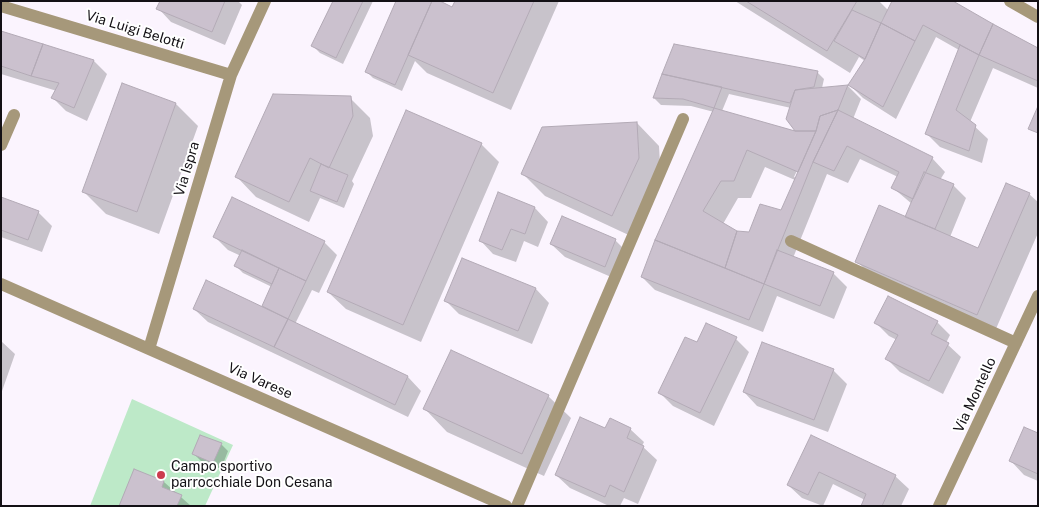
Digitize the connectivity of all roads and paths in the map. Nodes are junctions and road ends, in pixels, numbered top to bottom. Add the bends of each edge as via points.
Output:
1 (265, 1) edge
2 (1010, 1) edge
3 (1, 6) edge
4 (1038, 17) edge
5 (231, 75) junction
6 (14, 115) dead end
7 (684, 119) dead end
8 (1, 145) edge
9 (791, 241) dead end
10 (1, 284) edge
11 (1038, 296) edge
12 (1016, 344) junction
13 (149, 349) junction
14 (506, 506) edge
15 (516, 506) edge
16 (939, 506) edge

1 - 5 street, Via Ispra
2 - 4 street
3 - 5 street, Via Luigi Belotti
5 - 13 street, Via Ispra
6 - 8 street
7 - 15 street
9 - 12 street
10 - 13 street, Via Varese
11 - 12 street, Via Montello
12 - 16 street, Via Montello
13 - 14 street, Via Varese

